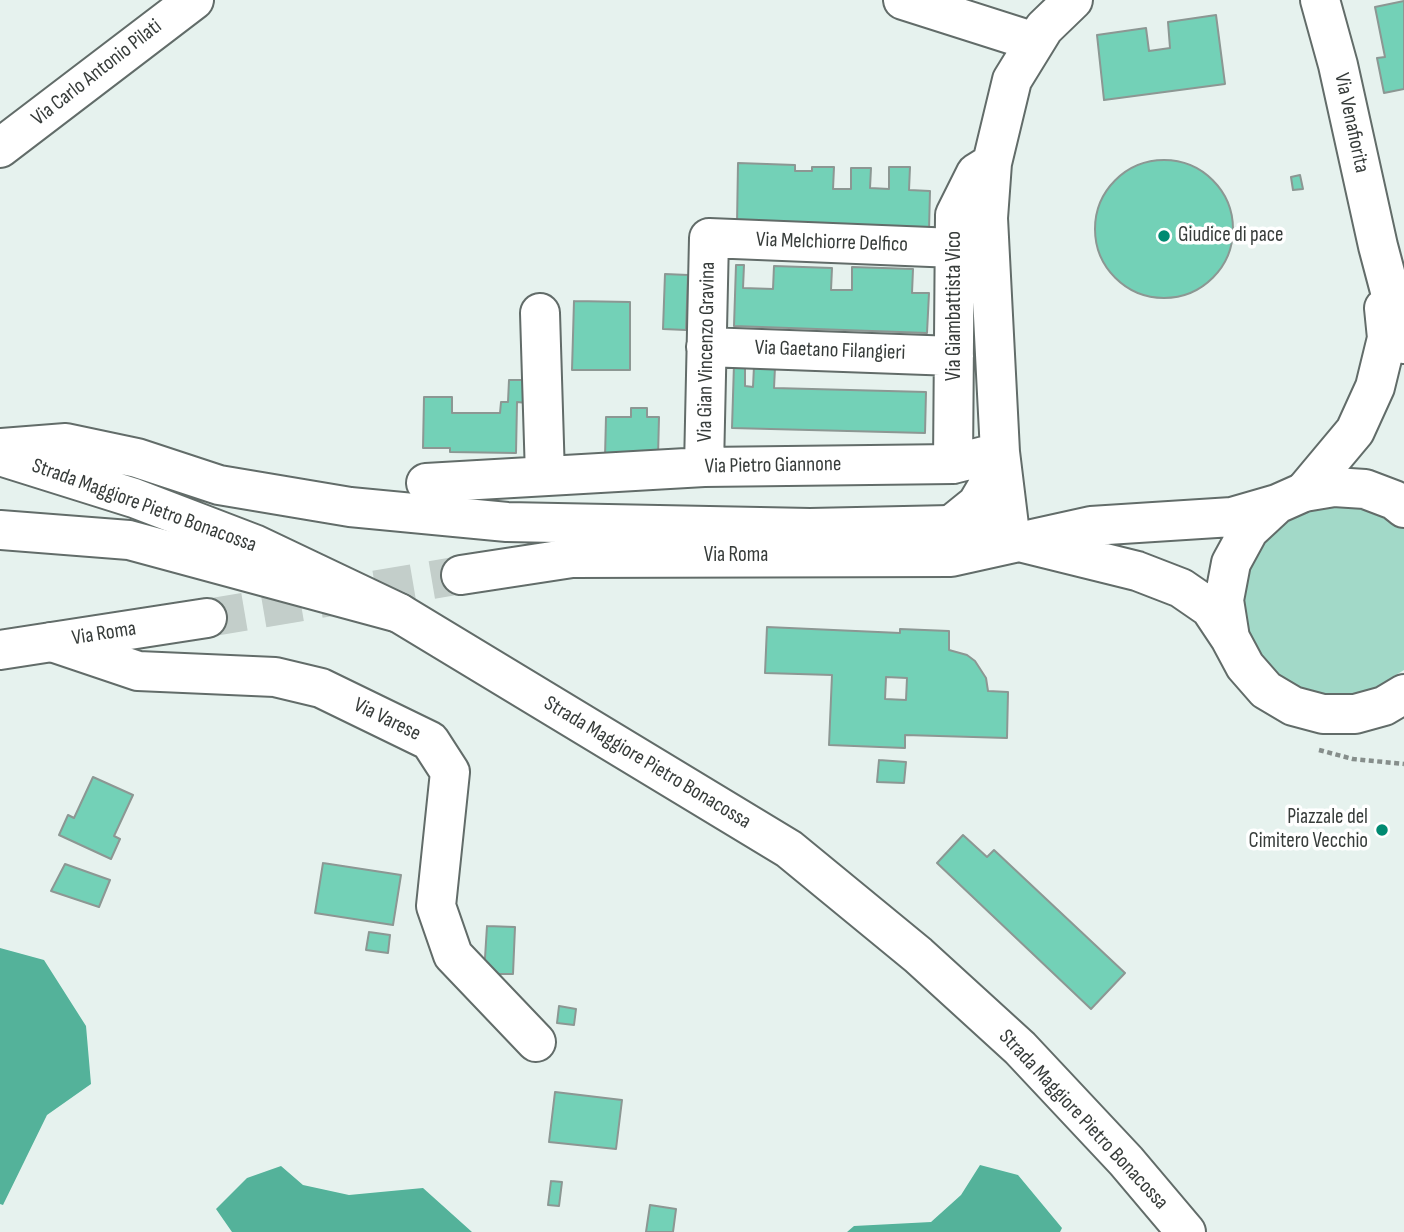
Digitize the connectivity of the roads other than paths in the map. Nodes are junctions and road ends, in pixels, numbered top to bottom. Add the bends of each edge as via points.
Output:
1 (194, 0) edge
2 (903, 0) edge
3 (1073, 0) edge
4 (1320, 0) edge
5 (1035, 42) junction
6 (0, 148) edge
7 (992, 163) junction
8 (709, 238) joint
9 (1378, 246) junction
10 (955, 248) junction
11 (540, 313) dead end
12 (1404, 344) edge
13 (706, 347) junction
14 (954, 356) junction
15 (0, 448) edge
16 (1000, 452) junction
17 (0, 456) edge
18 (953, 464) junction
19 (704, 467) junction
20 (545, 476) junction
21 (426, 483) dead end
22 (1291, 498) junction
23 (1404, 508) edge
24 (951, 525) junction
25 (0, 530) edge
26 (1011, 542) junction
27 (461, 575) tunnel mouth
28 (399, 613) junction
29 (207, 618) tunnel mouth
30 (1230, 638) junction
31 (52, 642) junction
32 (0, 650) edge
33 (1404, 694) edge
34 (1355, 714) junction
35 (1404, 720) edge
36 (536, 1042) dead end
37 (1186, 1232) edge

1 - 6 main road, Via Carlo Antonio Pilati
2 - 5 main road
3 - 5 main road, Via Giambattista Vico
4 - 9 main road, Via Venafiorita
5 - 7 main road, Via Giambattista Vico via 1012,80
7 - 10 main road, Via Giambattista Vico via 976,173 955,215
7 - 16 main road, Via Giambattista Vico via 988,218
8 - 10 main road, Via Melchiorre Delfico
8 - 13 main road, Via Gian Vincenzo Gravina
9 - 12 main road, Via Venafiorita
9 - 22 main road, Via Venafiorita via 1387,338 1375,387 1355,430
10 - 14 main road, Via Giambattista Vico
11 - 20 main road
13 - 14 main road, Via Gaetano Filangieri
13 - 19 main road, Via Gian Vincenzo Gravina
14 - 18 main road, Via Giambattista Vico
15 - 24 main road via 66,443 138,458 219,485 350,507 507,522 810,528
16 - 18 main road, Via Pietro Giannone
16 - 24 main road, Via Giambattista Vico via 981,497
16 - 26 main road, Via Giambattista Vico
17 - 28 main road, Strada Maggiore Pietro Bonacossa via 254,544
18 - 19 main road, Via Pietro Giannone
19 - 20 main road, Via Pietro Giannone
20 - 21 main road, Via Pietro Giannone
22 - 23 main road, Via Roma via 1334,487 1365,489
22 - 26 main road, Via Roma via 1232,517 1091,526
22 - 30 main road, Via Venafiorita via 1249,530 1231,563 1224,600
24 - 26 main road
25 - 28 main road via 129,540
26 - 27 main road, Via Roma via 951,557 572,558
26 - 30 main road, Via Roma via 1137,570 1181,588 1210,608
28 - 37 main road, Strada Maggiore Pietro Bonacossa via 789,849 918,955 1020,1048
29 - 31 main road, Via Roma
30 - 34 main road via 1244,666 1266,690 1293,706
31 - 32 main road, Via Roma
31 - 36 main road, Via Varese via 138,671 275,677 321,688 430,741 450,772 436,906 453,955
33 - 34 main road via 1384,706
34 - 35 main road

